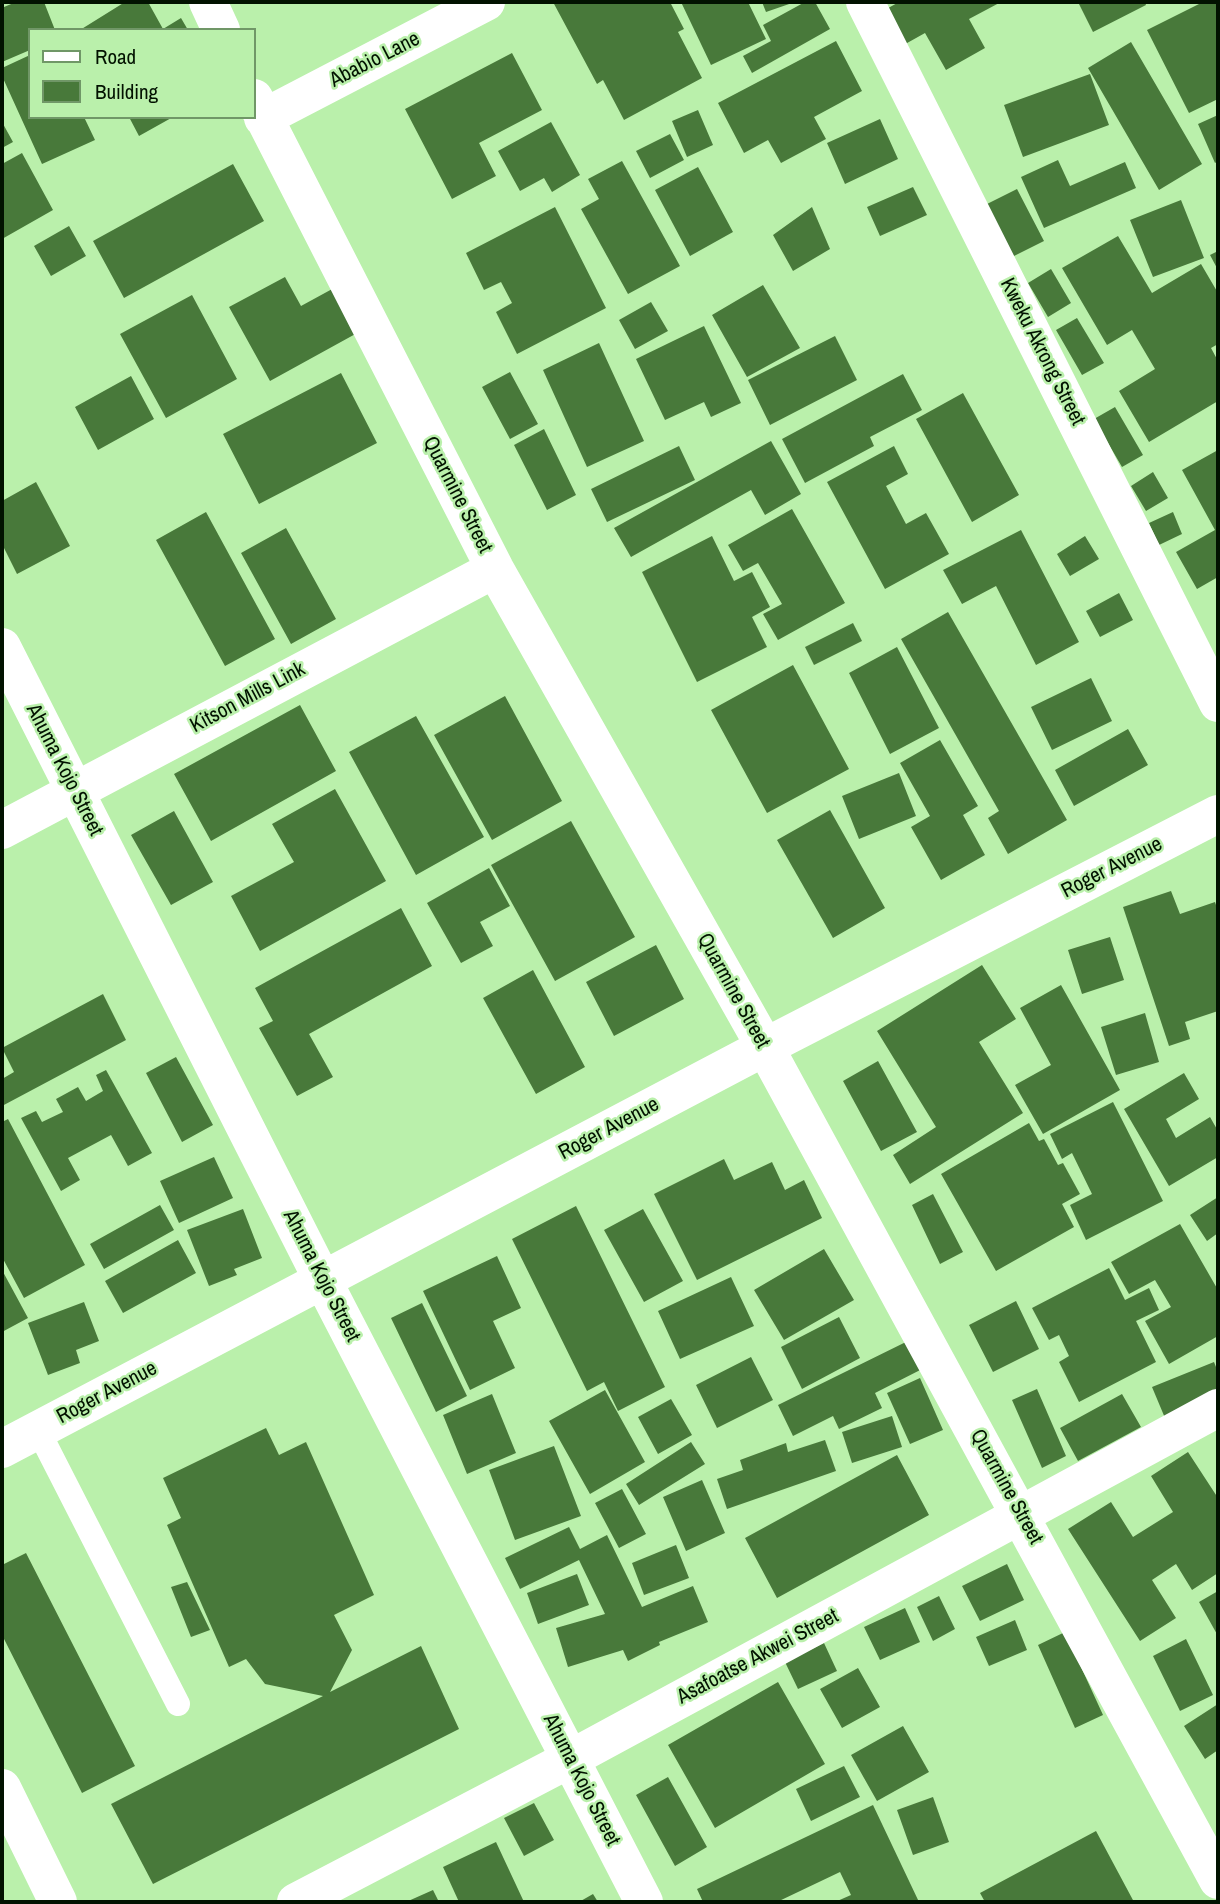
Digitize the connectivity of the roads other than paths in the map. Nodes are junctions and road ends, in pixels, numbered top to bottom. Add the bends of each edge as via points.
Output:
1 (208, 2) edge
2 (486, 2) edge
3 (865, 2) edge
4 (220, 28) edge
5 (258, 108) edge
6 (495, 569) junction
7 (2, 647) edge
8 (1218, 703) edge
9 (74, 789) junction
10 (1218, 814) edge
11 (2, 830) edge
12 (765, 1047) junction
13 (322, 1279) junction
14 (1218, 1408) edge
15 (38, 1430) junction
16 (2, 1449) edge
17 (1021, 1514) junction
18 (178, 1704) dead end
19 (570, 1759) junction
20 (2, 1788) edge
21 (1218, 1880) edge
22 (58, 1902) edge
23 (296, 1902) edge
24 (644, 1902) edge

1 - 4 street
2 - 5 street, Ababio Lane
3 - 8 street, Kweku Akrong Street
5 - 6 street, Quarmine Street
6 - 9 street, Kitson Mills Link
6 - 12 street, Quarmine Street
7 - 9 street, Ahuma Kojo Street
9 - 11 street, Kitson Mills Link
9 - 13 street, Ahuma Kojo Street
10 - 12 street, Roger Avenue
12 - 13 street, Roger Avenue
12 - 17 street, Quarmine Street
13 - 15 street, Roger Avenue
13 - 19 street, Ahuma Kojo Street
14 - 17 street, Asafoatse Akwei Street
15 - 16 street, Roger Avenue
15 - 18 lane
17 - 19 street, Asafoatse Akwei Street
17 - 21 street, Quarmine Street
19 - 23 street, Asafoatse Akwei Street
19 - 24 street, Ahuma Kojo Street
20 - 22 street

